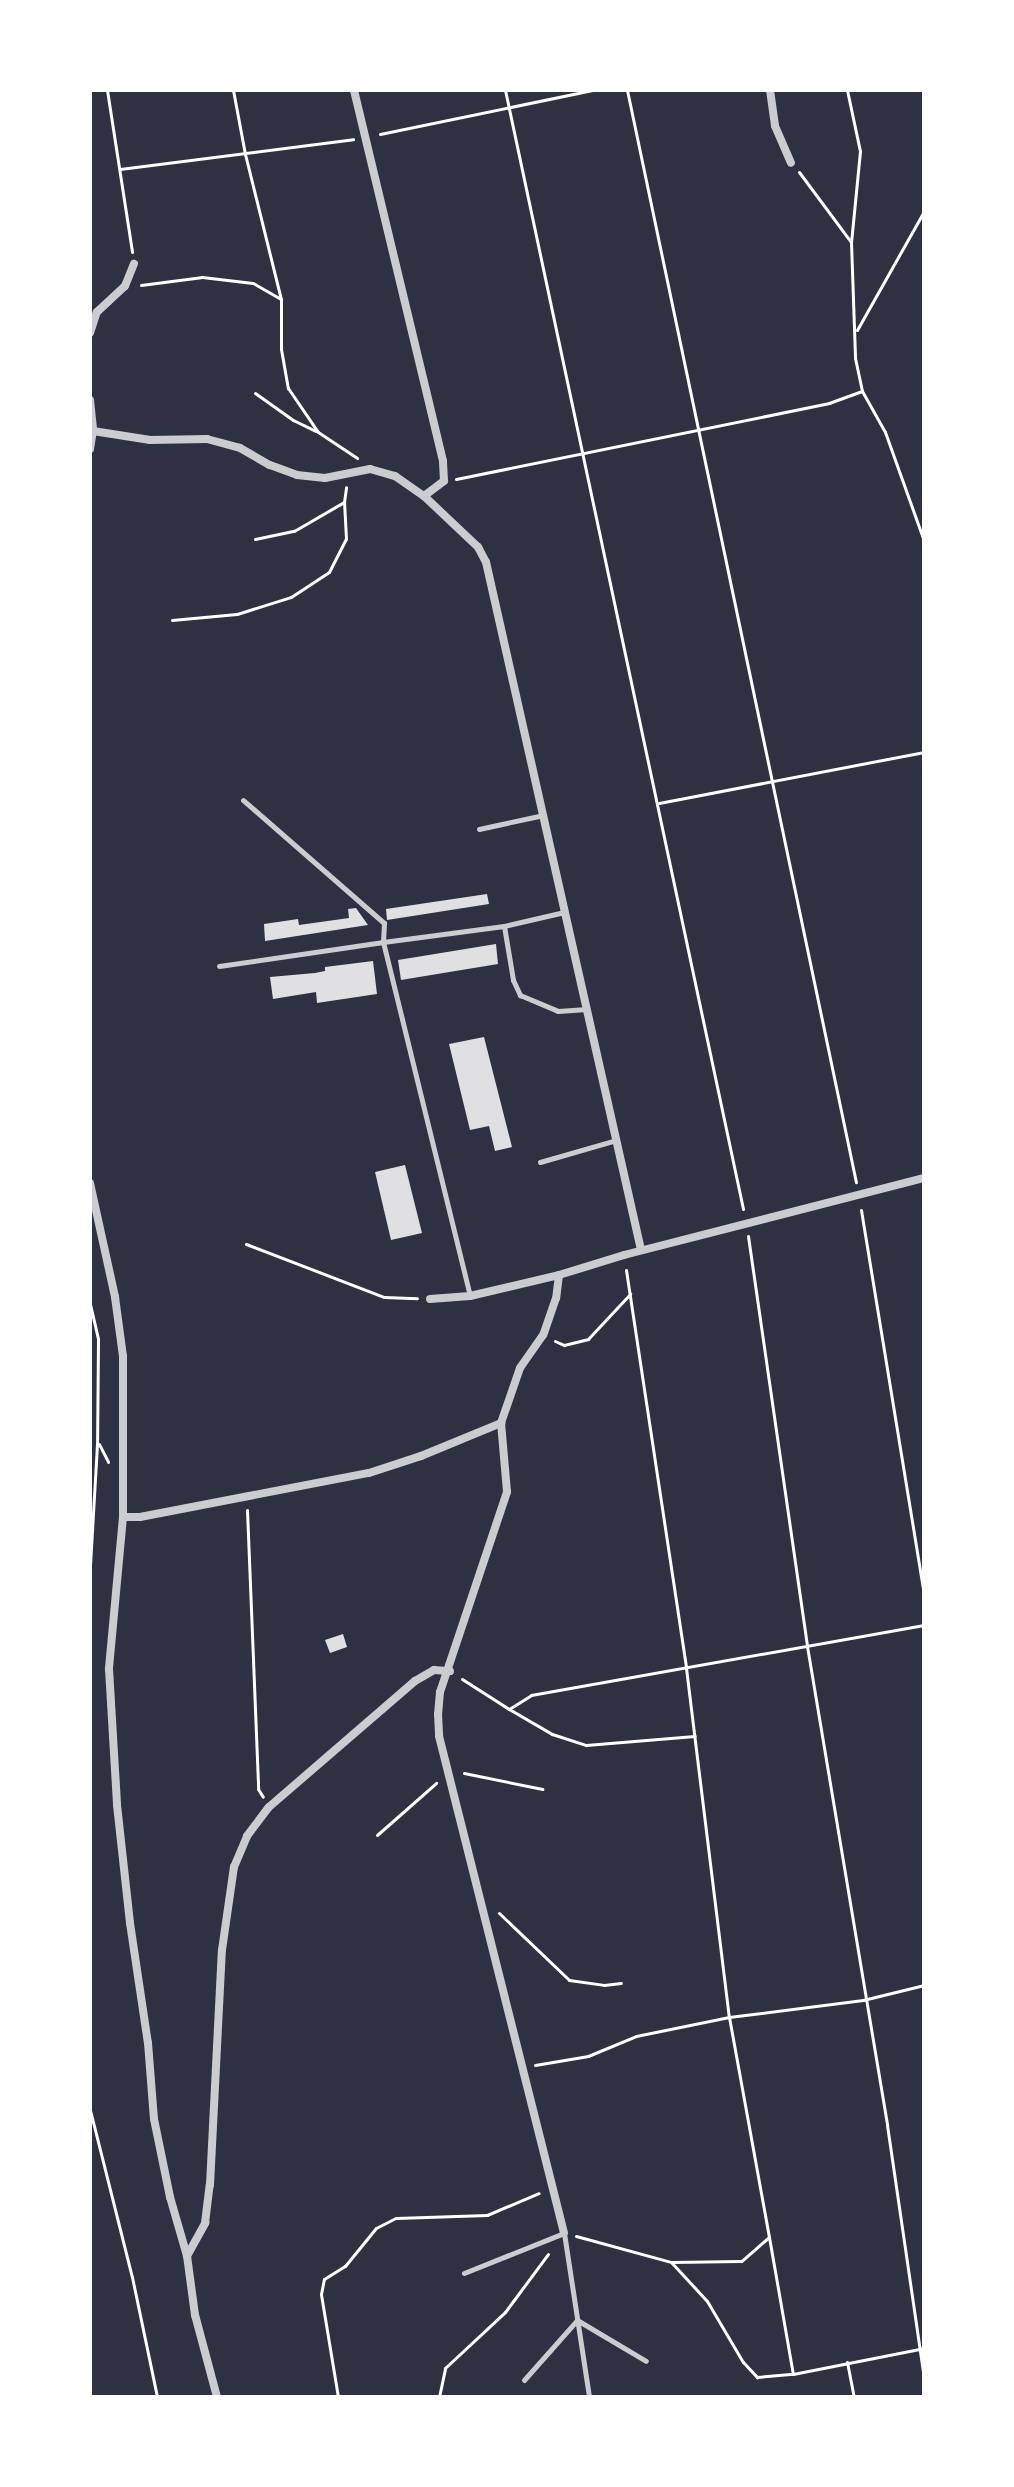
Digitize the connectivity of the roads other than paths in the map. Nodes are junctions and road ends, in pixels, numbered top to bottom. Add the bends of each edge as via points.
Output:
1 (354, 90) edge
2 (770, 90) edge
3 (791, 163) road end
4 (134, 264) road end
5 (90, 333) edge
6 (90, 400) edge
7 (93, 431) junction
8 (90, 449) edge
9 (424, 496) junction
10 (243, 800) dead end
11 (543, 815) junction
12 (479, 829) dead end
13 (565, 912) junction
14 (504, 926) junction
15 (383, 942) junction
16 (219, 966) dead end
17 (588, 1009) junction
18 (617, 1140) junction
19 (540, 1162) dead end
20 (924, 1178) edge
21 (90, 1183) edge
22 (641, 1250) junction
23 (559, 1275) junction
24 (470, 1296) junction
25 (430, 1299) road end
26 (501, 1423) junction
27 (123, 1517) junction
28 (450, 1671) junction
29 (564, 2233) junction
30 (187, 2256) junction
31 (464, 2273) dead end
32 (577, 2320) junction
33 (646, 2361) dead end
34 (524, 2380) dead end
35 (217, 2397) edge
36 (589, 2397) edge

1 - 9 street via 443,461 444,481
2 - 3 street via 775,126
4 - 5 street via 125,286 97,312
6 - 7 street
7 - 8 street
7 - 9 street via 150,440 207,439 297,475 347,476 370,469 395,476
9 - 11 street via 478,547 486,562
10 - 15 lane via 384,923
11 - 12 lane
11 - 13 street
13 - 14 lane
13 - 17 street
14 - 15 lane
14 - 17 lane via 520,995 558,1011
15 - 16 lane
15 - 24 lane
17 - 18 street
18 - 19 lane
18 - 22 street
20 - 22 street
21 - 27 street via 123,1356
22 - 23 street
23 - 24 street
23 - 26 street via 543,1335 520,1368
24 - 25 street
26 - 27 street via 369,1473
26 - 28 street via 507,1492
27 - 30 street via 109,1669 117,1805 154,2119
28 - 29 street via 438,1714 447,1763
28 - 30 street via 434,1670 415,1681 269,1807 247,1836 234,1867 222,1950 205,2223
29 - 31 lane
29 - 32 lane
30 - 35 street via 195,2315
32 - 33 lane
32 - 34 lane
32 - 36 lane

